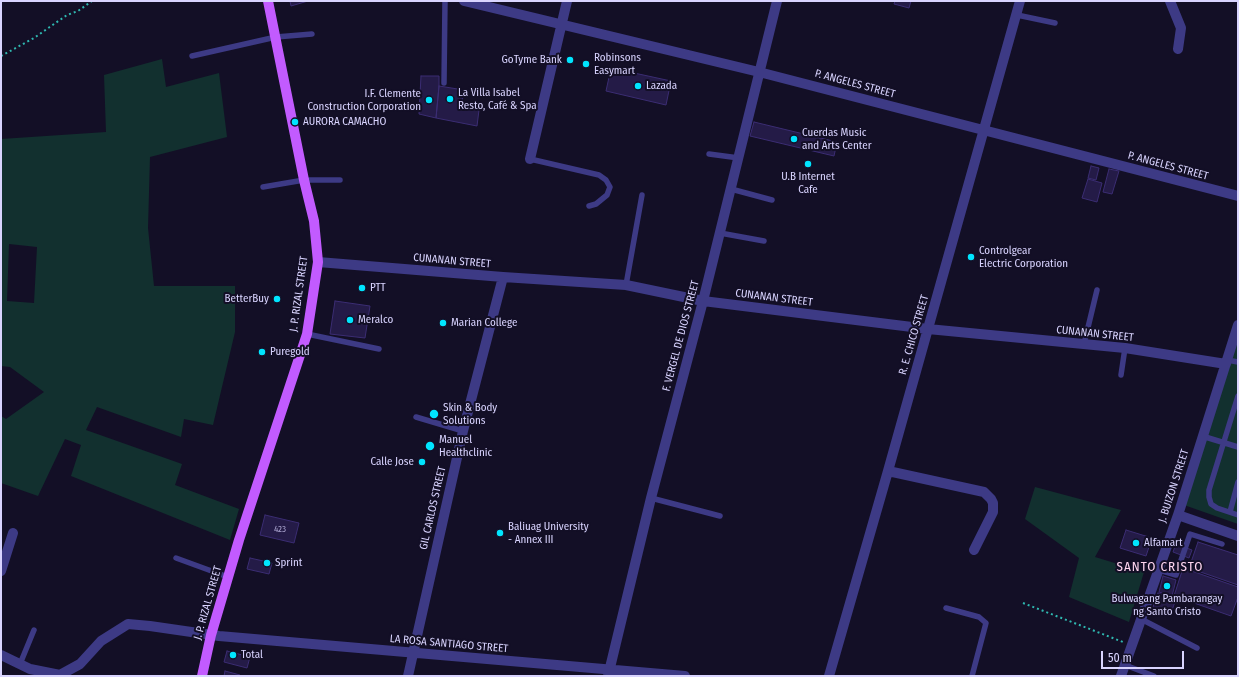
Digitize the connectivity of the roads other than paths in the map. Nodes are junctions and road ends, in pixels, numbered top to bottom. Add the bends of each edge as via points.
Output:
1 (268, 1) edge
2 (445, 1) edge
3 (567, 1) edge
4 (777, 1) edge
5 (1020, 1) edge
6 (1170, 1) edge
7 (470, 2) edge
8 (1017, 15) junction
9 (1055, 23) dead end
10 (562, 24) junction
11 (312, 34) dead end
12 (276, 37) junction
13 (1178, 49) dead end
14 (192, 56) dead end
15 (759, 72) junction
16 (444, 83) dead end
17 (983, 130) junction
18 (709, 154) dead end
19 (739, 158) junction
20 (530, 159) joint
21 (304, 180) junction
22 (340, 180) dead end
23 (263, 186) dead end
24 (731, 189) junction
25 (642, 196) dead end
26 (1238, 196) edge
27 (772, 200) dead end
28 (589, 206) dead end
29 (720, 233) junction
30 (764, 241) dead end
31 (318, 262) junction
32 (503, 277) junction
33 (626, 285) junction
34 (1097, 290) dead end
35 (703, 302) junction
36 (1238, 325) edge
37 (928, 329) junction
38 (307, 334) junction
39 (1084, 344) junction
40 (1125, 348) junction
41 (379, 349) dead end
42 (1227, 362) junction
43 (1238, 362) edge
44 (1120, 375) dead end
45 (1238, 396) edge
46 (416, 417) dead end
47 (463, 431) junction
48 (1202, 436) junction
49 (1224, 443) junction
50 (1238, 447) edge
51 (888, 472) junction
52 (1238, 482) edge
53 (651, 498) junction
54 (1230, 512) junction
55 (1178, 515) junction
56 (1238, 515) edge
57 (720, 516) dead end
58 (13, 532) dead end
59 (1238, 536) edge
60 (1222, 544) dead end
61 (974, 550) dead end
62 (176, 558) dead end
63 (1159, 570) junction
64 (1, 571) edge
65 (228, 577) junction
66 (946, 608) dead end
67 (1141, 619) junction
68 (34, 630) dead end
69 (211, 635) junction
70 (1197, 648) dead end
71 (412, 653) junction
72 (1, 655) edge
73 (20, 664) junction
74 (1125, 665) junction
75 (608, 673) edge
76 (202, 676) edge
77 (408, 676) edge
78 (685, 676) edge
79 (829, 676) edge
80 (972, 676) edge
81 (1122, 676) edge
82 (1154, 676) edge

1 - 12 main road, J. P. RIZAL STREET
2 - 16 lane
3 - 10 street
4 - 15 street, F. VERGEL DE DIOS STREET
5 - 8 street, R. E. CHICO STREET
6 - 13 street via 1181,28
7 - 10 street, P. ANGELES STREET
8 - 9 lane
8 - 17 street, R. E. CHICO STREET
10 - 15 street, P. ANGELES STREET
10 - 20 street
11 - 12 lane
12 - 14 lane
12 - 21 main road, J. P. RIZAL STREET
15 - 17 street, P. ANGELES STREET
15 - 19 street, F. VERGEL DE DIOS STREET
17 - 26 street, P. ANGELES STREET
17 - 37 street, R. E. CHICO STREET
18 - 19 lane
19 - 24 street, F. VERGEL DE DIOS STREET
20 - 28 lane via 599,175 606,180 610,187 607,194 596,204
21 - 22 lane
21 - 23 lane
21 - 31 main road, J. P. RIZAL STREET via 314,221
24 - 27 lane
24 - 29 street, F. VERGEL DE DIOS STREET
25 - 33 lane
29 - 30 lane
29 - 35 street, F. VERGEL DE DIOS STREET
31 - 32 street, CUNANAN STREET
31 - 38 main road, J. P. RIZAL STREET
32 - 33 street, CUNANAN STREET
32 - 47 street, GIL CARLOS STREET
33 - 35 street, CUNANAN STREET
34 - 39 lane
35 - 37 street, CUNANAN STREET
35 - 53 street, F. VERGEL DE DIOS STREET
36 - 42 street, J. BUIZON STREET
37 - 39 street, CUNANAN STREET
37 - 51 street, R. E. CHICO STREET
38 - 41 lane
38 - 65 main road, J. P. RIZAL STREET
39 - 40 street, CUNANAN STREET
40 - 42 street, CUNANAN STREET
40 - 44 lane
42 - 43 lane
42 - 48 street, J. BUIZON STREET
45 - 49 lane
46 - 47 lane
47 - 71 street, GIL CARLOS STREET
48 - 49 lane
48 - 55 street, J. BUIZON STREET
49 - 50 lane
49 - 54 lane via 1209,497 1211,504
51 - 61 street via 984,492 991,498 993,512
51 - 79 street, R. E. CHICO STREET
52 - 54 lane
53 - 57 lane
53 - 75 street, F. VERGEL DE DIOS STREET
54 - 56 lane
55 - 59 street
55 - 63 street, J. BUIZON STREET
58 - 64 street
60 - 63 lane via 1190,534 1176,575
62 - 65 lane
63 - 67 street, J. BUIZON STREET
65 - 69 main road, J. P. RIZAL STREET
66 - 80 lane via 979,618 986,624
67 - 70 lane
67 - 74 street, J. BUIZON STREET
68 - 73 lane
69 - 71 street, LA ROSA SANTIAGO STREET
69 - 73 street, LA ROSA SANTIAGO STREET via 128,624 101,641 80,664 60,675 30,669
69 - 76 main road, J. P. RIZAL STREET
71 - 75 street, LA ROSA SANTIAGO STREET
71 - 77 street, GIL CARLOS STREET
72 - 73 street, LA ROSA SANTIAGO STREET
74 - 81 street, J. BUIZON STREET
74 - 82 lane
75 - 78 street, LA ROSA SANTIAGO STREET

